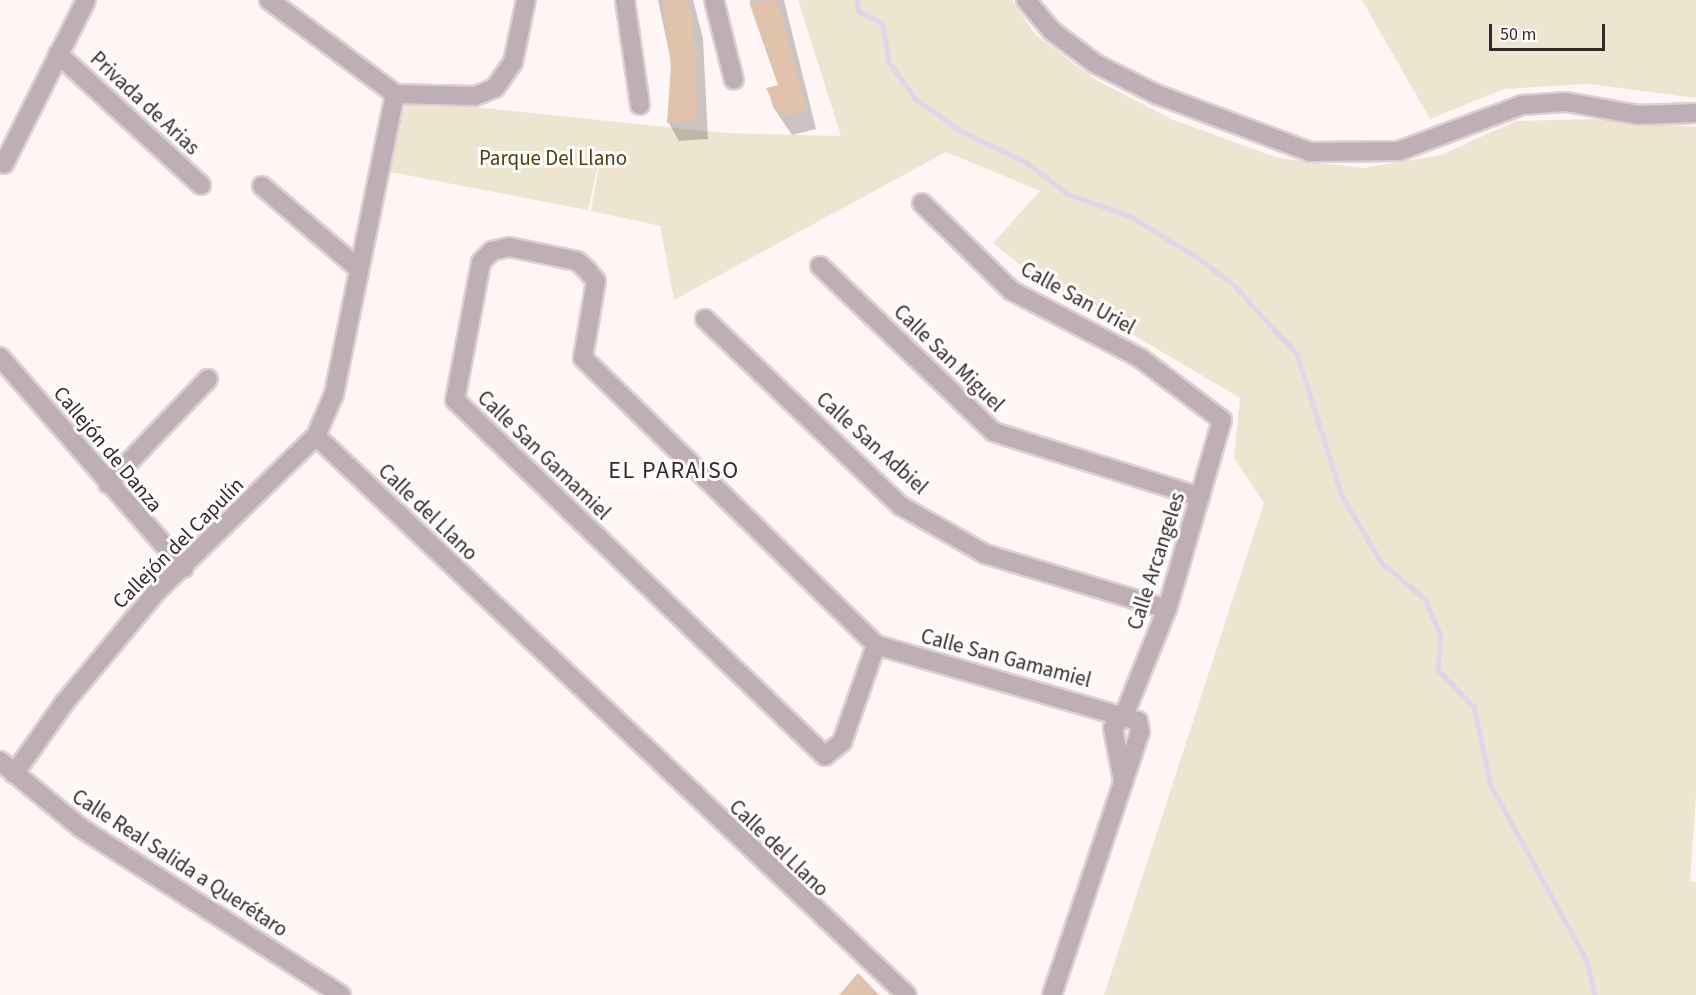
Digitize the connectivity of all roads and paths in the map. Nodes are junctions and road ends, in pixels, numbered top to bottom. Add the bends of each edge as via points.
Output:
1 (86, 0) edge
2 (269, 0) edge
3 (526, 0) edge
4 (625, 0) edge
5 (714, 0) edge
6 (1026, 0) edge
7 (58, 54) junction
8 (734, 80) dead end
9 (395, 94) junction
10 (640, 105) dead end
11 (1696, 113) edge
12 (3, 164) dead end
13 (201, 185) dead end
14 (261, 186) dead end
15 (922, 203) dead end
16 (820, 266) dead end
17 (358, 269) junction
18 (705, 319) dead end
19 (0, 357) edge
20 (208, 379) dead end
21 (1222, 420) joint
22 (316, 436) junction
23 (108, 484) junction
24 (1200, 497) junction
25 (184, 568) junction
26 (1167, 609) junction
27 (876, 645) junction
28 (1125, 713) junction
29 (0, 761) edge
30 (15, 774) junction
31 (315, 988) edge
32 (341, 995) edge
33 (907, 995) edge
34 (1052, 995) edge

1 - 7 street
2 - 9 street
3 - 9 street via 513,62 495,88 475,96
4 - 10 street
5 - 8 street
6 - 11 street via 1052,31 1096,64 1156,94 1310,153 1399,151 1522,105 1566,102 1638,115
7 - 12 street
7 - 13 street, Privada de Arias
9 - 17 street
14 - 17 street
15 - 21 street, Calle San Uriel via 1012,291 1140,358
16 - 24 street, Calle San Miguel via 994,432
17 - 22 street via 334,394
18 - 26 street, Calle San Adbiel via 902,506 985,554
19 - 23 street, Callejón de Danza
20 - 23 street
21 - 24 street, Calle Arcangeles
22 - 25 street, Callejón del Capulín
22 - 33 street, Calle del Llano
23 - 25 street, Callejón de Danza
24 - 26 street, Calle Arcangeles
25 - 30 street, Callejón del Capulín via 157,591 65,702
26 - 28 street, Calle Arcangeles
27 - 27 street, Calle San Gamamiel via 583,358 596,281 587,270 577,261 509,248 492,251 482,262 455,400 825,756 842,742
27 - 28 street, Calle San Gamamiel
28 - 34 street, Calle Arcangeles via 1113,728 1123,783
29 - 30 street, Calle Real Salida a Querétaro
30 - 31 street, Calle Real Salida a Querétaro via 81,828
31 - 32 street, Calle Real Salida a Querétaro

